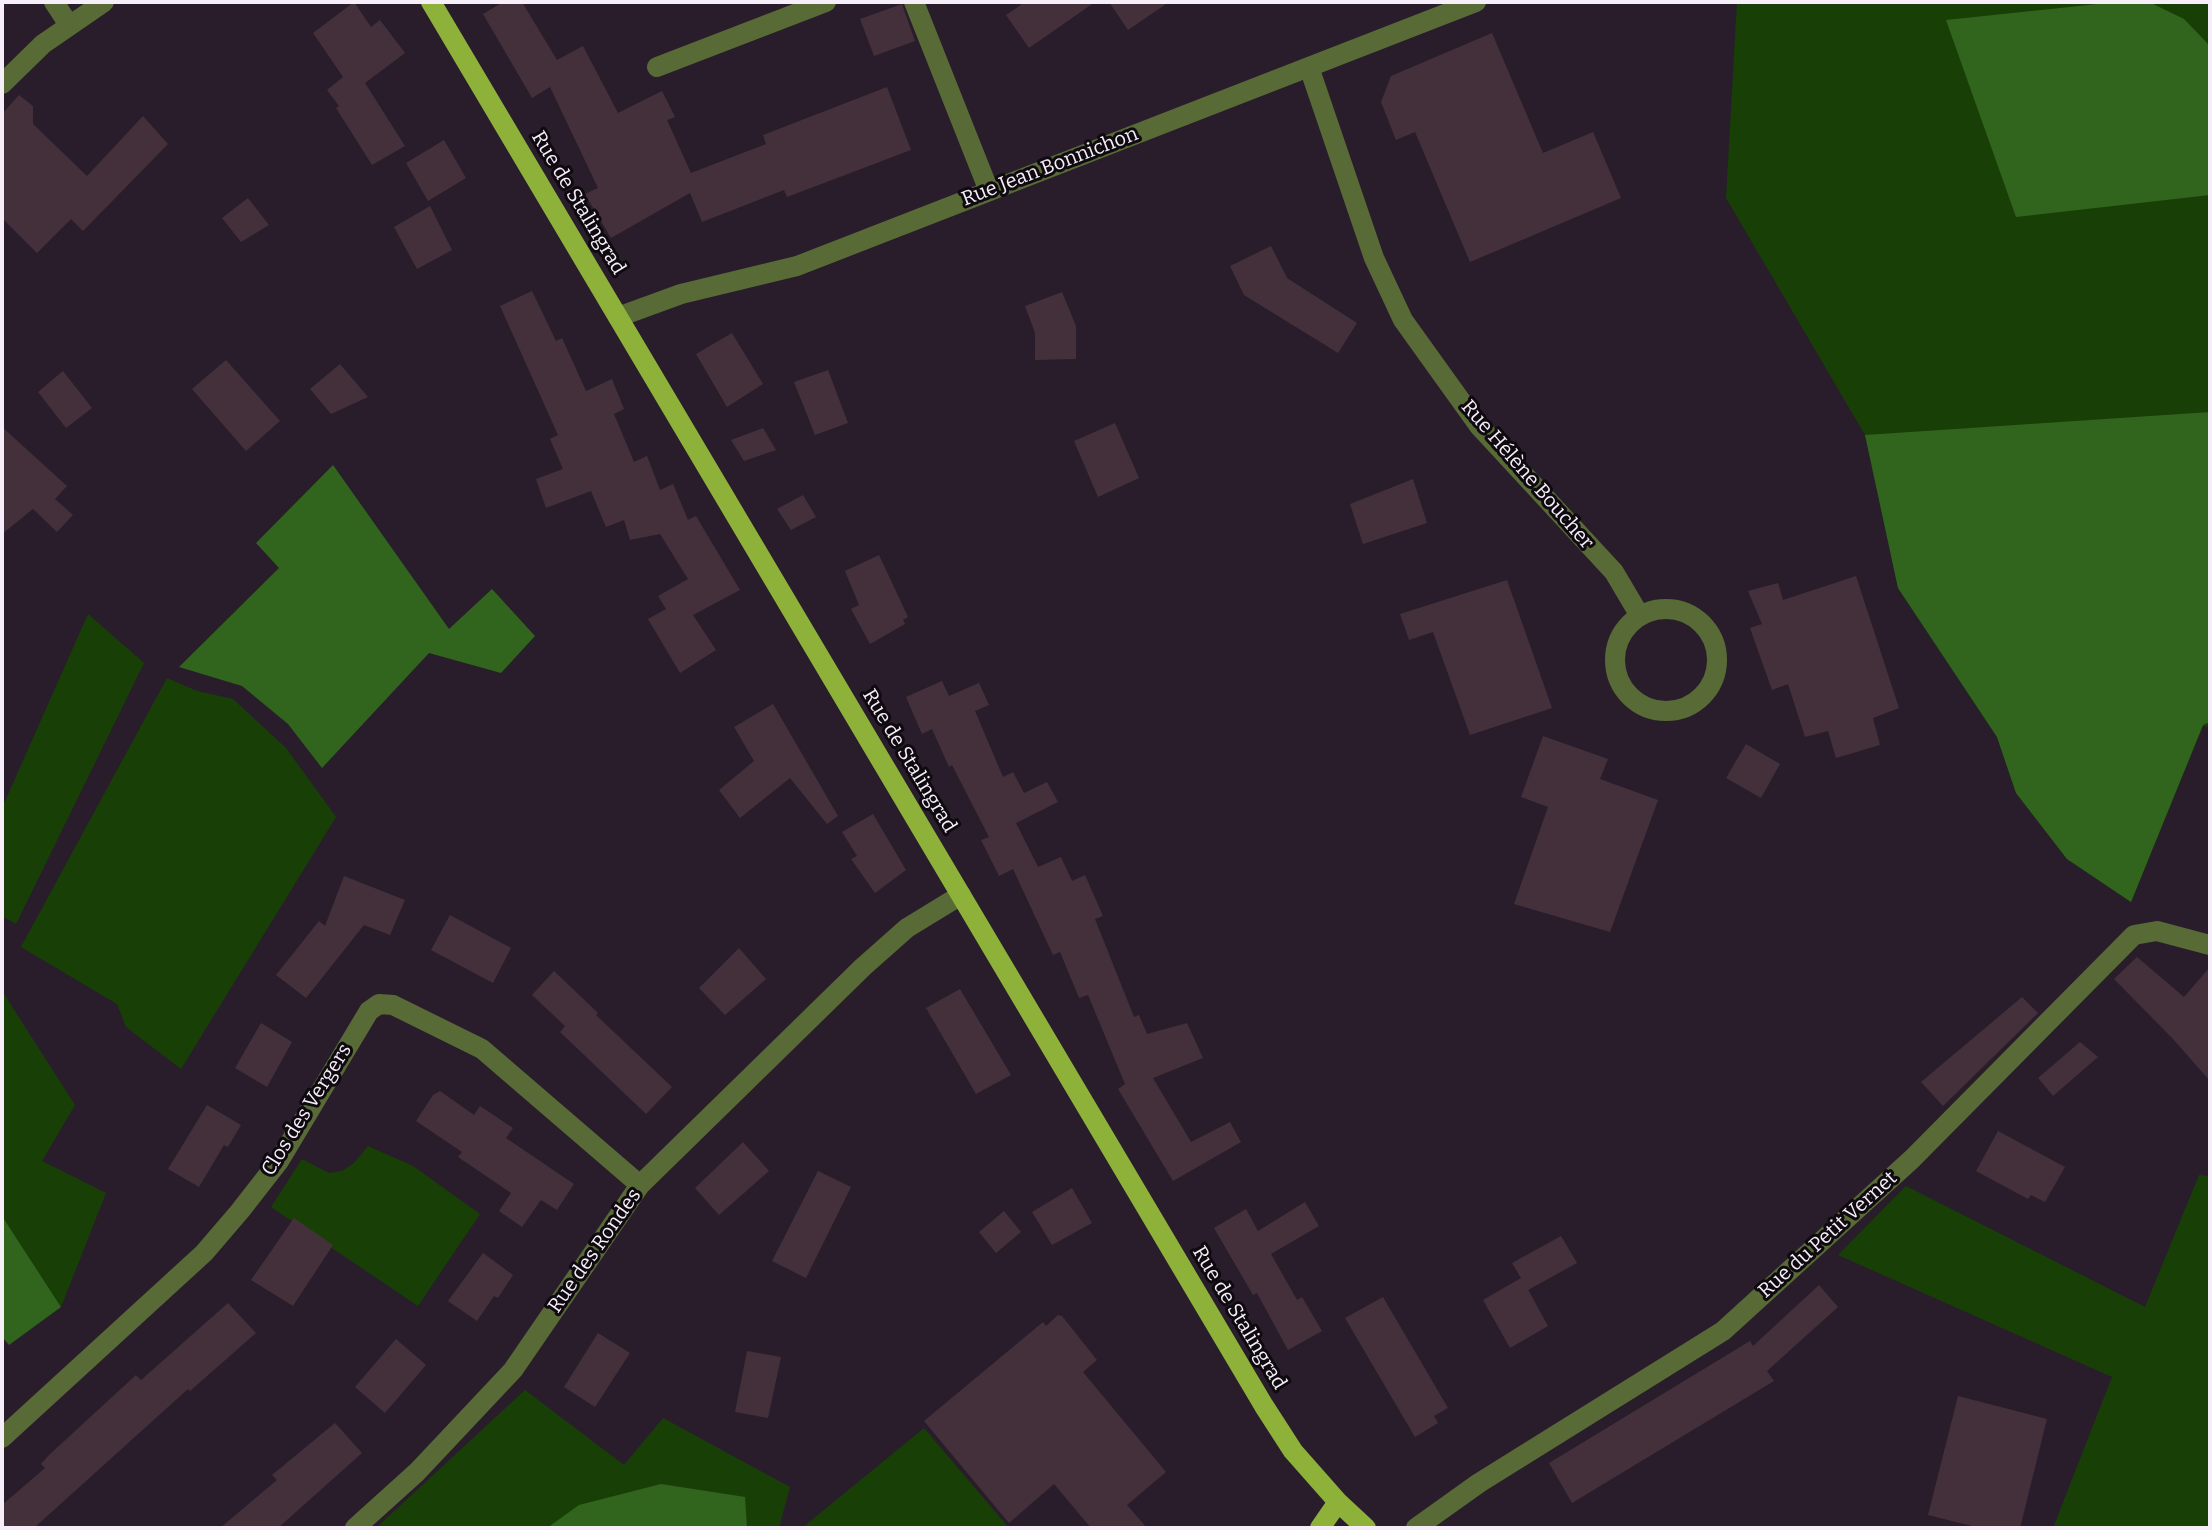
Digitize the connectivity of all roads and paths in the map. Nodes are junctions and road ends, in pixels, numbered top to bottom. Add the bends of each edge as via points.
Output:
1 (54, 2) edge
2 (104, 2) edge
3 (431, 2) edge
4 (826, 2) edge
5 (914, 2) edge
6 (1476, 2) edge
7 (69, 25) junction
8 (657, 67) dead end
9 (1309, 67) junction
10 (2, 84) edge
11 (989, 191) junction
12 (618, 317) junction
13 (1640, 616) junction
14 (961, 895) junction
15 (2210, 945) edge
16 (640, 1185) junction
17 (2, 1438) edge
18 (1338, 1502) junction
19 (355, 1528) edge
20 (1320, 1528) edge
21 (1366, 1528) edge
22 (1416, 1528) edge

1 - 7 street
2 - 7 street
3 - 12 main road, Rue de Stalingrad
4 - 8 street
5 - 11 street
6 - 9 street, Rue Jean Bonnichon
7 - 10 street
9 - 11 street, Rue Jean Bonnichon
9 - 13 street, Rue Hélène Boucher via 1374,258 1403,320 1479,426 1614,572
11 - 12 street, Rue Jean Bonnichon via 797,266 681,294
12 - 14 main road, Rue de Stalingrad
13 - 13 street via 1618,643 1615,660 1622,685 1640,704 1657,710 1690,705 1703,695 1714,674 1716,650 1710,635 1687,613 1655,610
14 - 16 street, Rue des Rondes via 907,928 863,967
14 - 18 main road, Rue de Stalingrad via 1264,1406 1293,1451
15 - 22 street, Rue du Petit Vernet via 2157,931 2134,935 1912,1159 1723,1331
16 - 17 street, Clos des Vergers via 482,1049 393,1005 379,1004 369,1011 279,1161 231,1222 204,1253
16 - 19 street, Rue des Rondes via 513,1370 417,1472
18 - 20 main road
18 - 21 main road, Rue de Stalingrad

